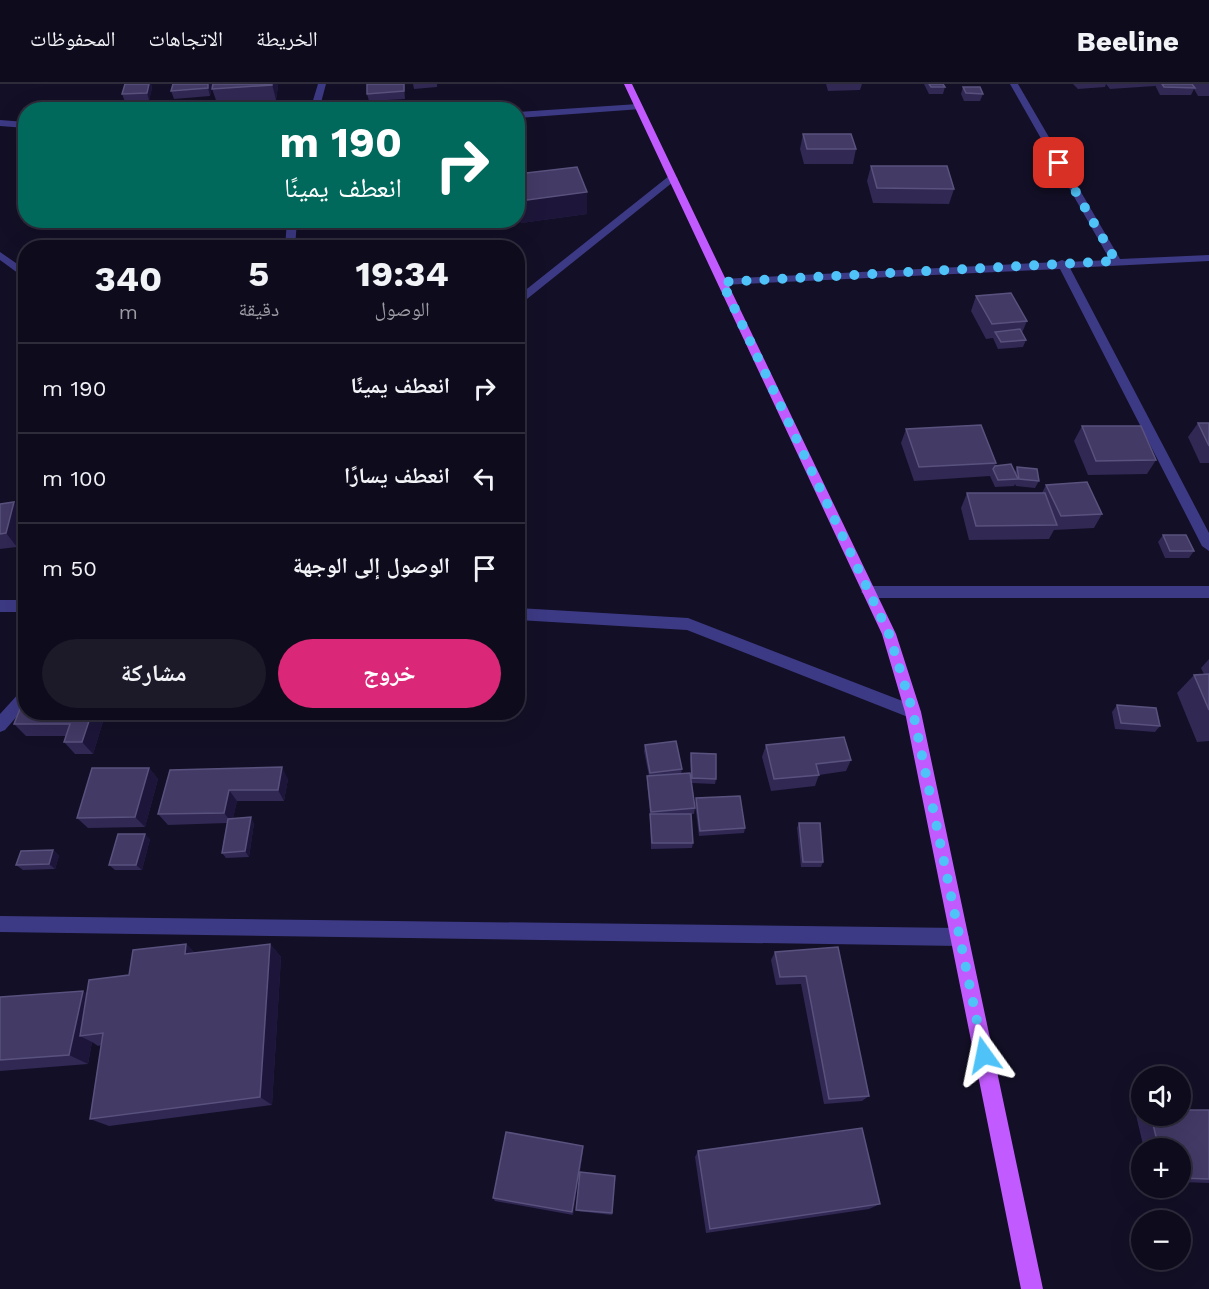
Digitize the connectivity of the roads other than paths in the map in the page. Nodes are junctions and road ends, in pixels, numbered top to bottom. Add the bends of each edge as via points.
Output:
1 (322, 84) edge
2 (628, 84) edge
3 (1014, 84) edge
4 (316, 102) edge
5 (638, 107) junction
6 (525, 115) edge
7 (0, 123) edge
8 (18, 124) edge
9 (673, 178) junction
10 (0, 255) edge
11 (1209, 258) edge
12 (1116, 261) junction
13 (1062, 263) junction
14 (18, 270) edge
15 (722, 282) junction
16 (525, 295) edge
17 (1209, 546) edge
18 (868, 592) junction
19 (1209, 592) edge
20 (0, 606) edge
21 (18, 606) edge
22 (525, 614) edge
23 (18, 704) edge
24 (913, 712) junction
25 (0, 725) edge
26 (0, 924) edge
27 (960, 938) junction
28 (1032, 1289) edge

1 - 4 street
2 - 5 main road
3 - 12 street
5 - 6 street
5 - 9 main road
7 - 8 street
9 - 15 main road
9 - 16 street
10 - 14 street
11 - 12 street
12 - 13 street
13 - 15 street
13 - 17 street
15 - 18 main road
18 - 19 street
18 - 24 main road via 889,634
20 - 21 street
22 - 24 street via 688,624
23 - 25 street
24 - 27 main road
26 - 27 street
27 - 28 main road

